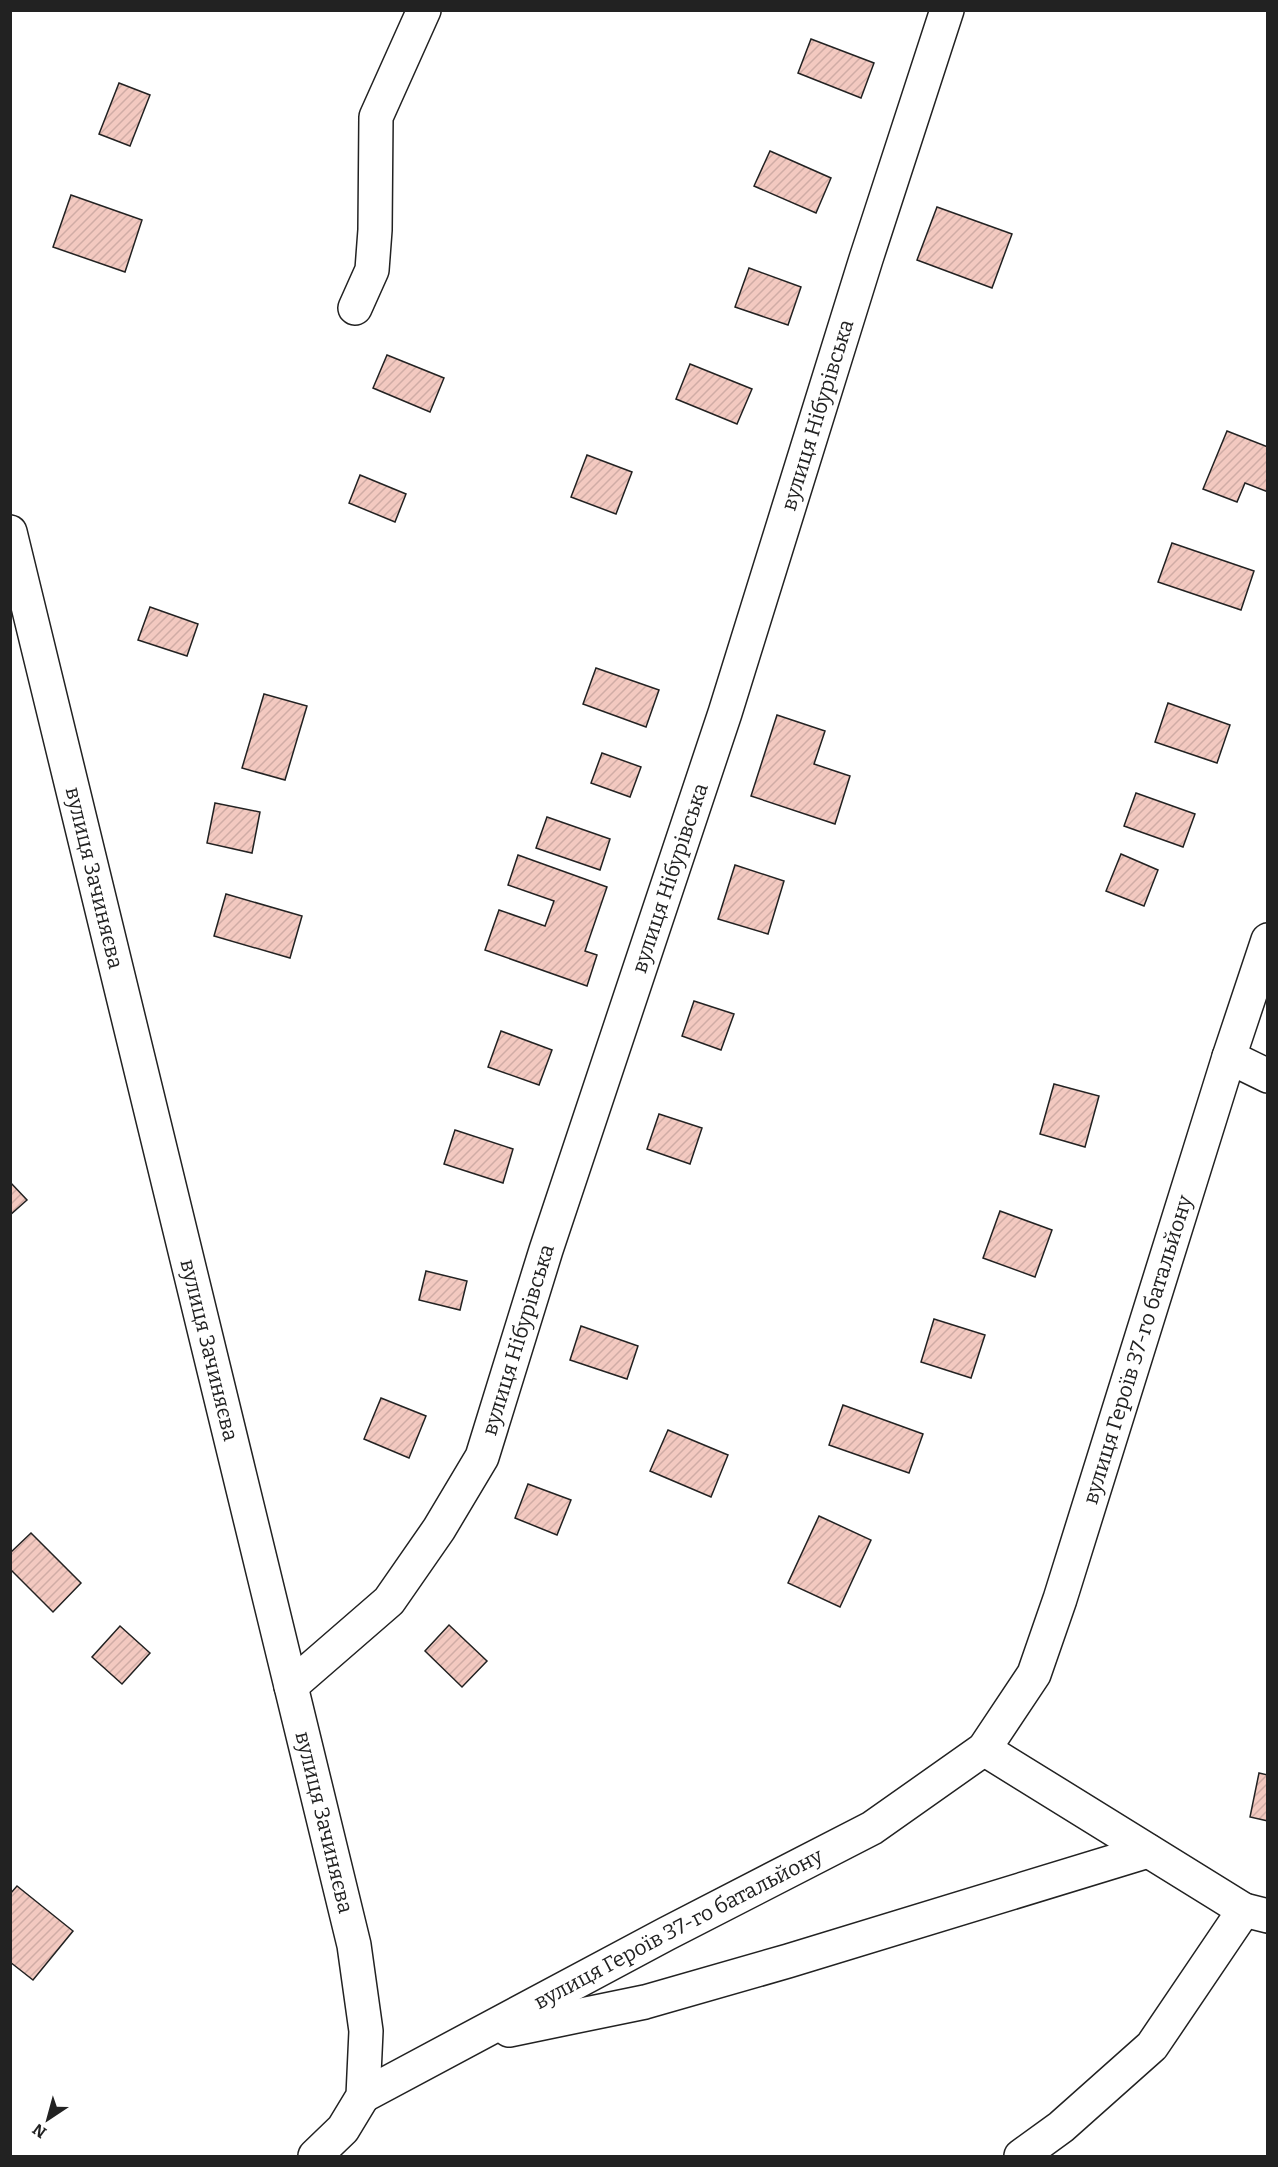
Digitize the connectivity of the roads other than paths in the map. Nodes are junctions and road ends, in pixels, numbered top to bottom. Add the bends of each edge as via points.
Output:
1 (424, 10) edge
2 (947, 10) edge
3 (355, 308) dead end
4 (10, 532) edge
5 (1268, 940) edge
6 (1229, 1057) junction
7 (1268, 1076) edge
8 (291, 1686) junction
9 (984, 1749) junction
10 (1148, 1851) junction
11 (1256, 1913) edge
12 (475, 2037) junction
13 (363, 2096) junction
14 (315, 2157) edge
15 (1021, 2157) edge

1 - 3 street via 376,117 372,270
2 - 8 street, вулиця Нібурівська via 721,724 546,1250 482,1457 389,1601
4 - 8 street, вулиця Зачиняєва
5 - 6 street, вулиця Героїв 37-го батальйону
6 - 7 street
6 - 9 street, вулиця Героїв 37-го батальйону via 1034,1674
8 - 13 street, вулиця Зачиняєва via 354,1945 366,2031
9 - 10 street
9 - 12 street, вулиця Героїв 37-го батальйону via 872,1828
10 - 11 street
10 - 12 street via 656,1999
11 - 15 street via 1152,2046
12 - 13 street, вулиця Героїв 37-го батальйону
13 - 14 street, вулиця Зачиняєва via 343,2129

